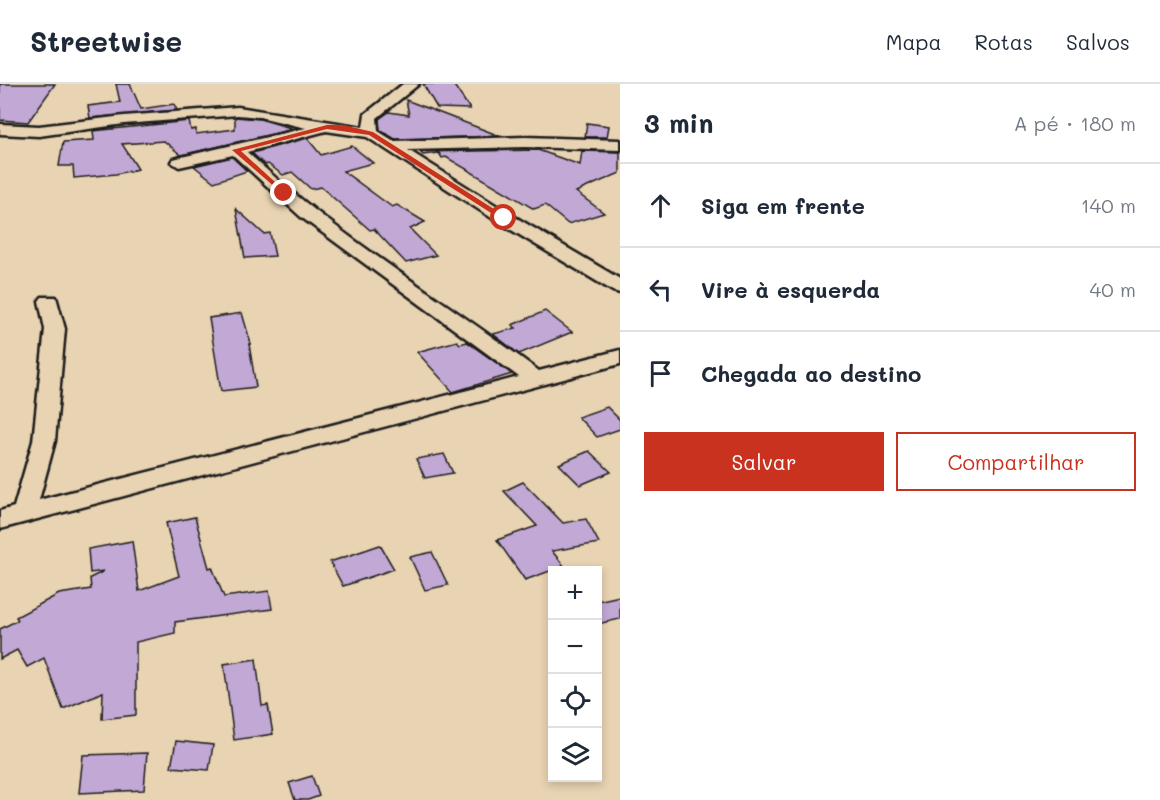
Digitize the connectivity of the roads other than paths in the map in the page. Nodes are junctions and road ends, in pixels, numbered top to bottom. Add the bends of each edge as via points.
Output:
1 (412, 84) edge
2 (327, 127) junction
3 (0, 129) edge
4 (371, 133) junction
5 (620, 145) edge
6 (389, 146) junction
7 (236, 150) junction
8 (178, 162) dead end
9 (620, 287) edge
10 (49, 301) dead end
11 (620, 357) edge
12 (537, 380) junction
13 (24, 513) junction
14 (0, 520) edge

1 - 4 street via 370,117
2 - 3 street via 238,111 39,131
2 - 4 street
2 - 7 street
4 - 6 street
5 - 6 street via 525,142
6 - 9 street
7 - 8 street
7 - 12 street via 349,246 488,341
10 - 13 street via 55,328 44,441
11 - 12 street
12 - 13 street
13 - 14 street

